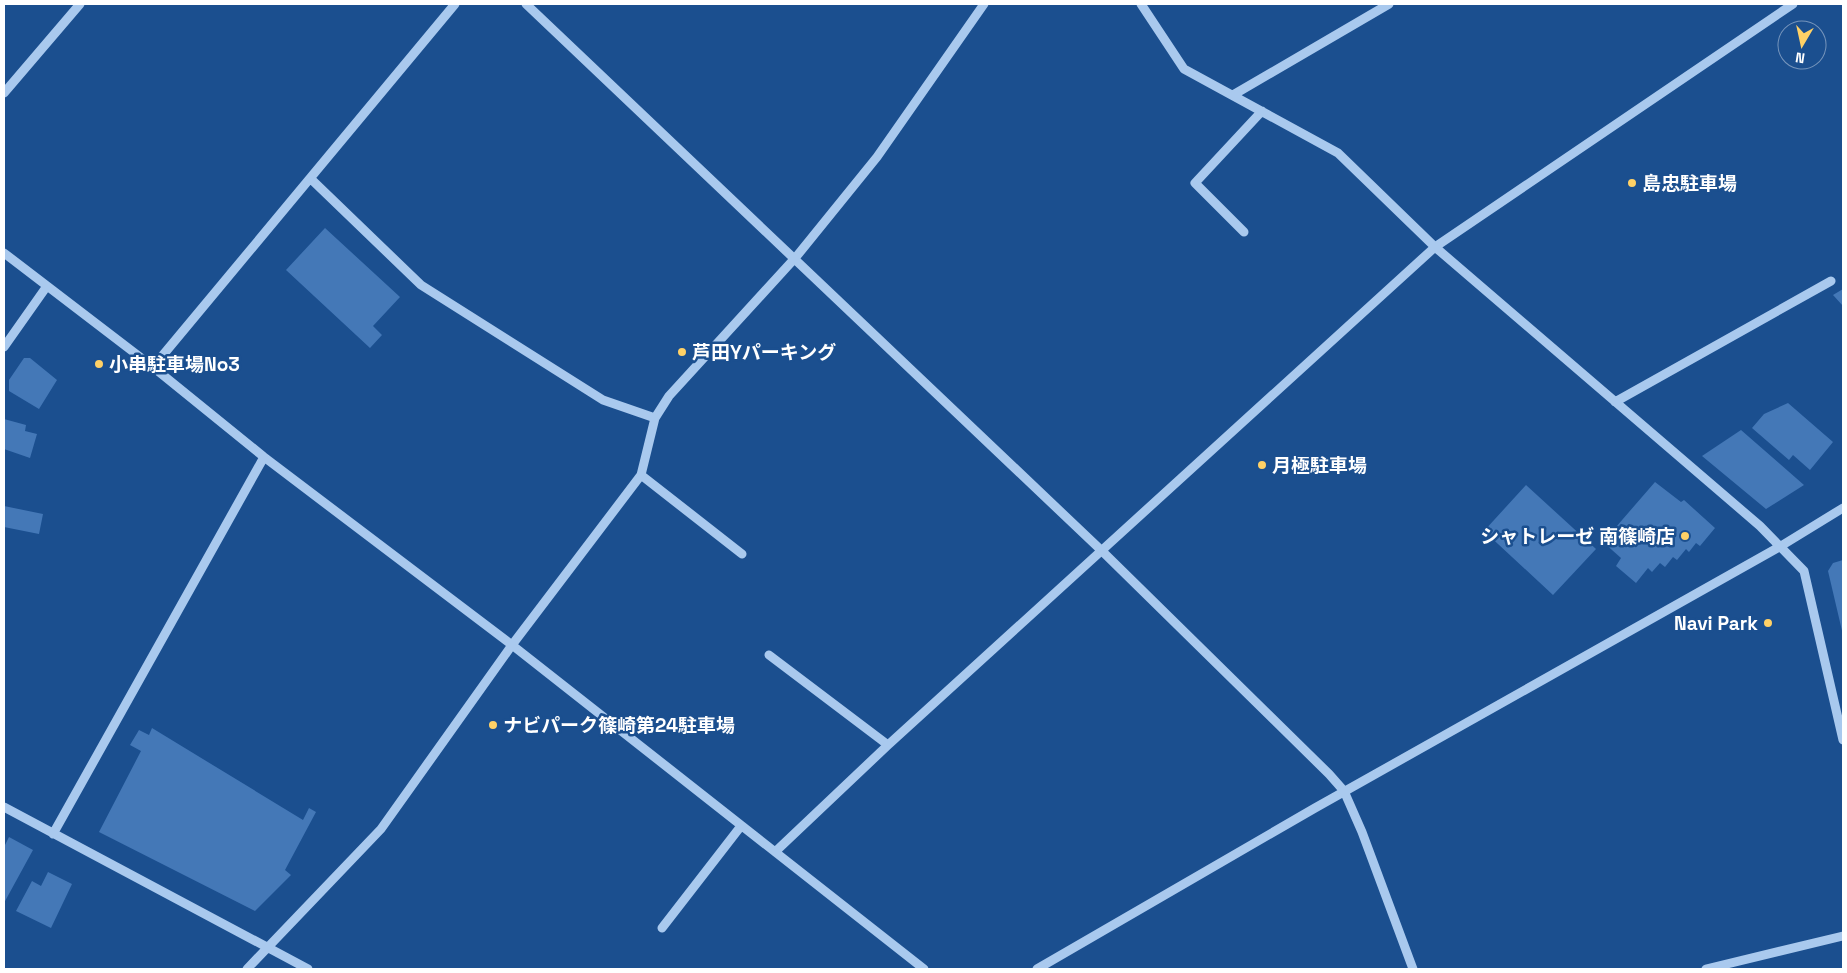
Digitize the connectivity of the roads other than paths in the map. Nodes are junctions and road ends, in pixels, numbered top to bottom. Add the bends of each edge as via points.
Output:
1 (80, 4) edge
2 (455, 4) edge
3 (526, 4) edge
4 (984, 4) edge
5 (1141, 4) edge
6 (1389, 4) edge
7 (1788, 5) edge
8 (4, 93) edge
9 (1233, 95) junction
10 (1262, 111) junction
11 (311, 179) junction
12 (1244, 232) dead end
13 (1435, 248) junction
14 (4, 253) edge
15 (796, 258) junction
16 (1831, 281) dead end
17 (47, 286) junction
18 (4, 347) edge
19 (153, 368) junction
20 (1615, 402) junction
21 (655, 418) junction
22 (264, 456) junction
23 (642, 475) junction
24 (1843, 508) edge
25 (1780, 546) junction
26 (1102, 551) junction
27 (742, 554) dead end
28 (512, 645) junction
29 (769, 655) dead end
30 (1843, 740) edge
31 (888, 745) junction
32 (1344, 792) junction
33 (4, 807) edge
34 (740, 826) junction
35 (53, 834) junction
36 (775, 852) junction
37 (662, 928) dead end
38 (1843, 936) edge
39 (265, 948) junction
40 (247, 969) edge
41 (308, 969) edge
42 (924, 969) edge
43 (1037, 969) edge
44 (1413, 969) edge
45 (1706, 969) edge

1 - 8 street
2 - 11 street
3 - 15 street
4 - 15 street via 877,157
5 - 9 street via 1184,68
6 - 9 street
7 - 13 street
9 - 10 street
10 - 12 street via 1195,182
10 - 13 street via 1338,153
11 - 19 street
11 - 21 street via 421,285 603,400
13 - 20 street
13 - 26 street
14 - 17 street
15 - 21 street via 670,396
15 - 26 street
16 - 20 street
17 - 18 street
17 - 19 street
19 - 22 street
20 - 25 street
21 - 23 street
22 - 28 street
22 - 35 street
23 - 27 street
23 - 28 street
24 - 25 street
25 - 30 street via 1804,571
25 - 32 street
26 - 31 street
26 - 32 street
28 - 34 street
28 - 39 street via 381,829
29 - 31 street
31 - 36 street
32 - 43 street
32 - 44 street
33 - 35 street
34 - 36 street
34 - 37 street
35 - 39 street
36 - 42 street
38 - 45 street
39 - 40 street
39 - 41 street

